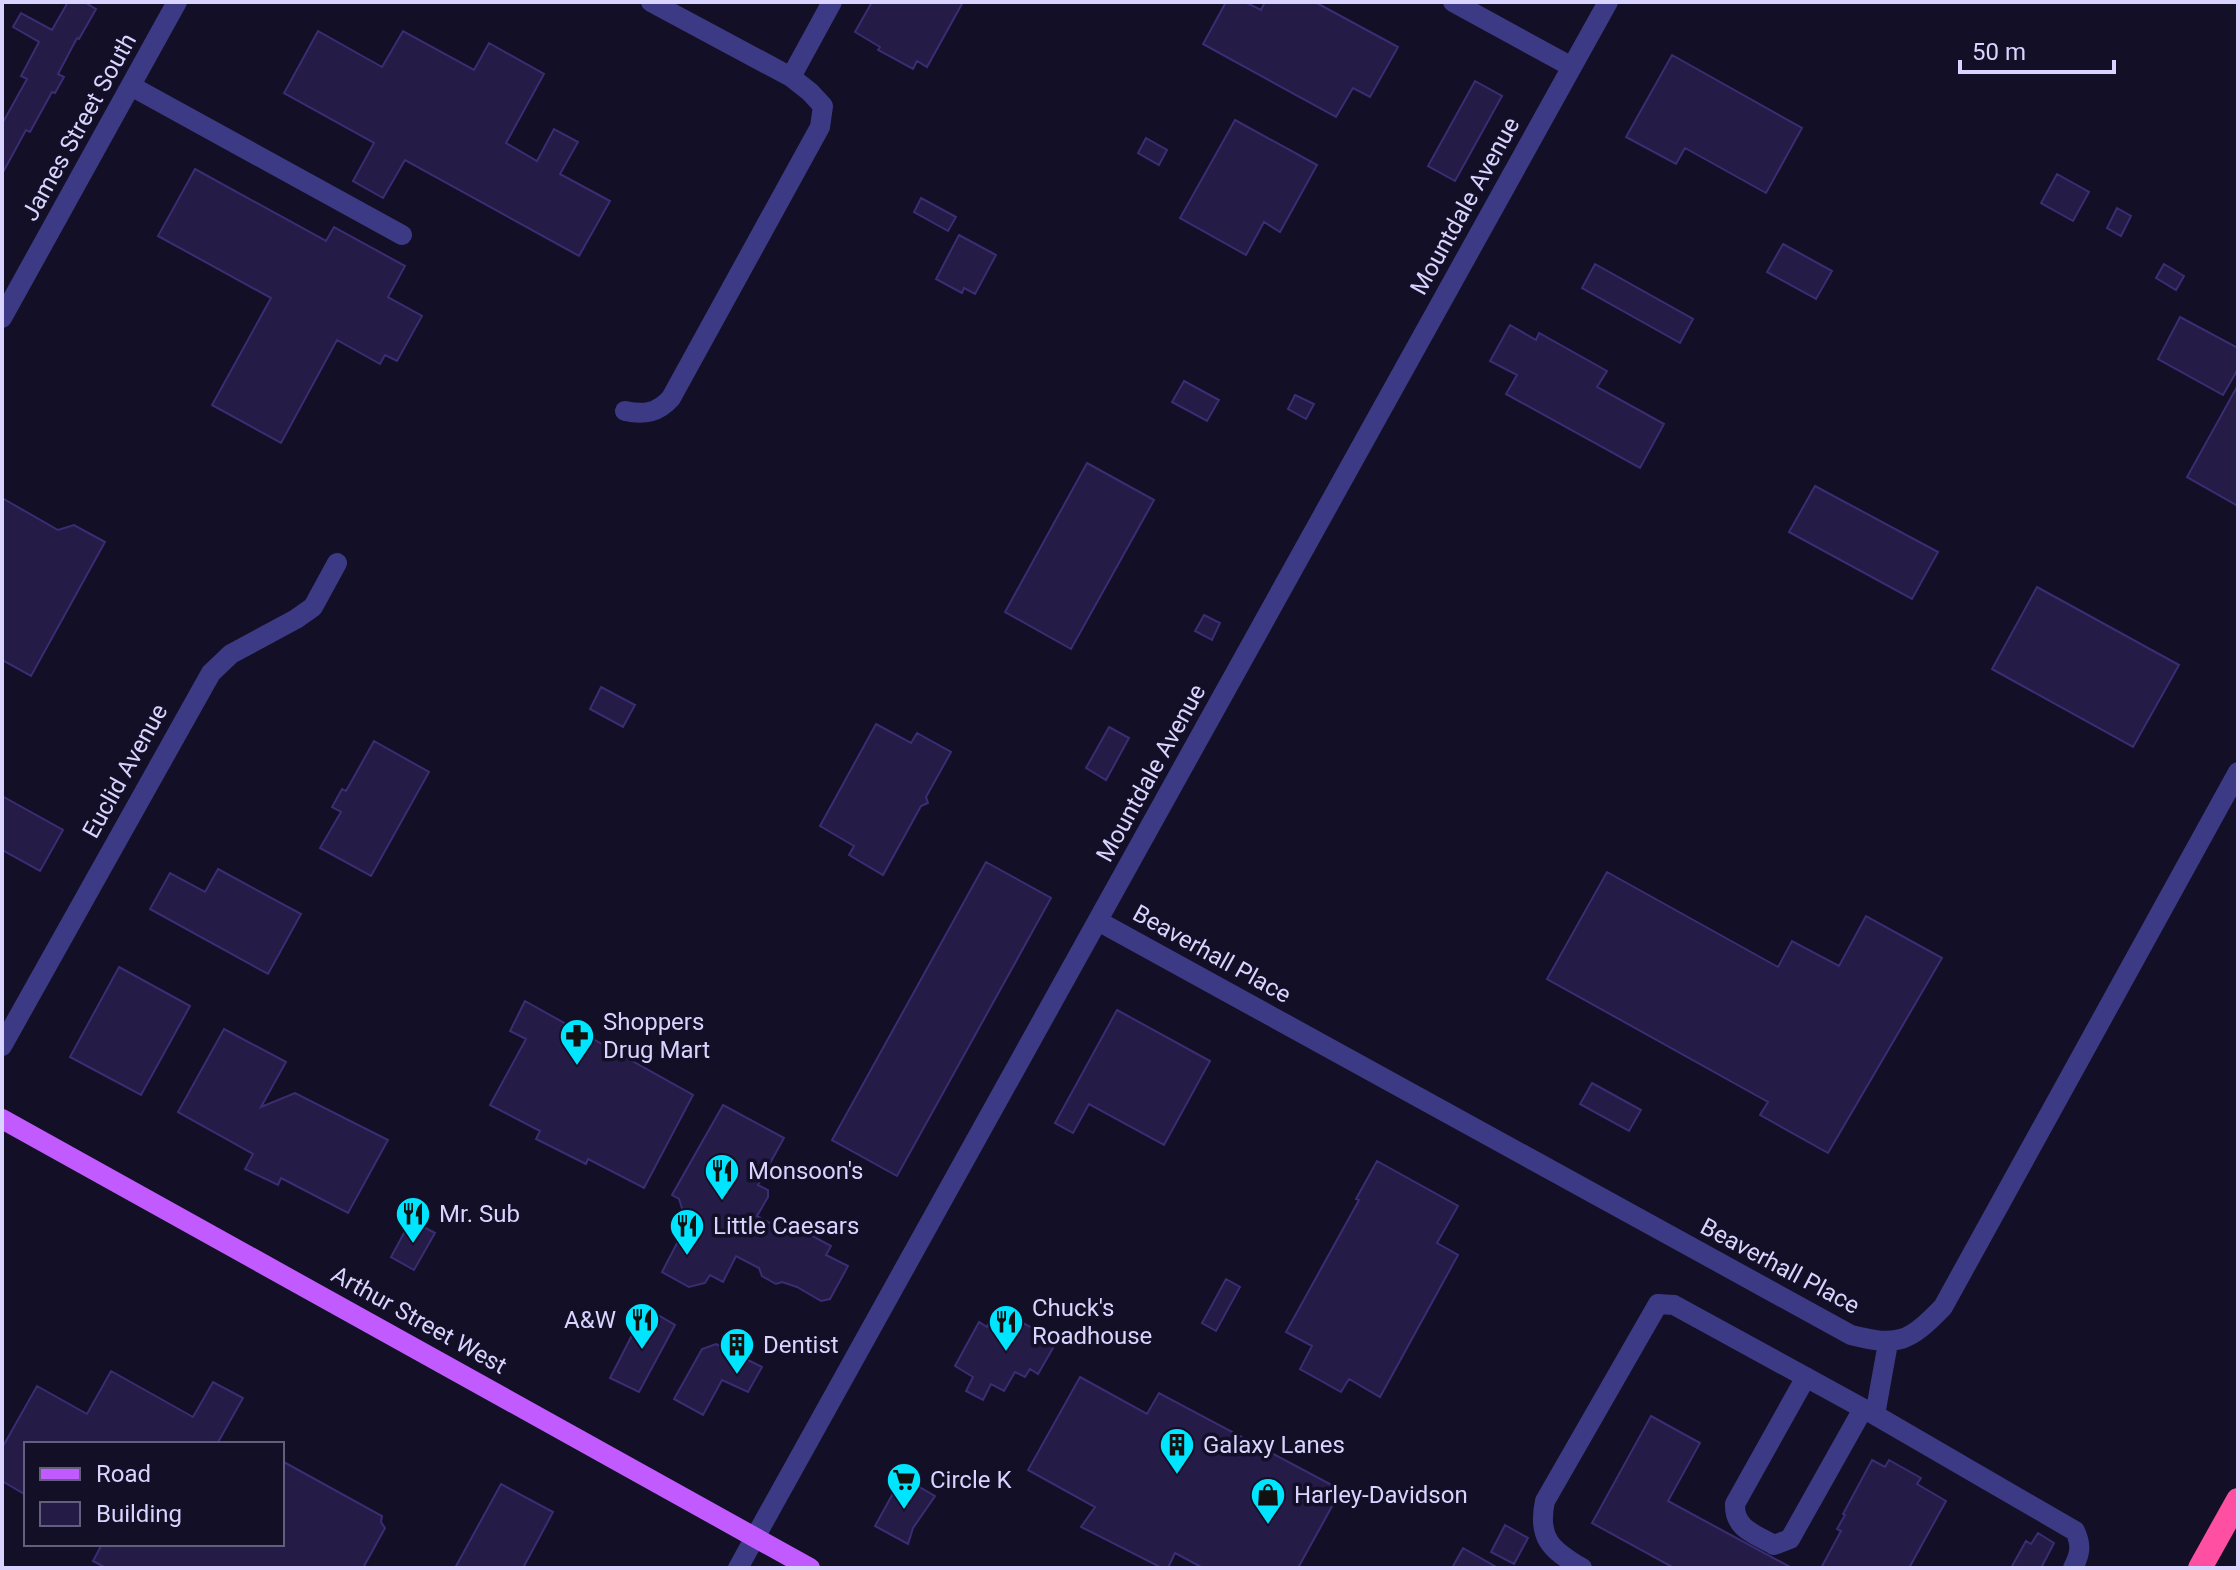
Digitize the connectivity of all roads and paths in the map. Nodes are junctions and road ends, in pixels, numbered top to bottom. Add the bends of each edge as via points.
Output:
1 (177, 2) edge
2 (651, 2) edge
3 (832, 2) edge
4 (1453, 2) edge
5 (1608, 2) edge
6 (1572, 67) junction
7 (791, 77) junction
8 (131, 86) junction
9 (402, 235) dead end
10 (2, 318) edge
11 (625, 411) dead end
12 (337, 563) dead end
13 (2238, 772) edge
14 (1098, 921) junction
15 (2, 1046) edge
16 (2, 1119) edge
17 (1888, 1343) junction
18 (1806, 1377) junction
19 (1869, 1412) junction
20 (2238, 1500) edge
21 (756, 1537) junction
22 (738, 1568) edge
23 (810, 1568) edge
24 (1582, 1568) edge
25 (2073, 1568) edge
26 (2200, 1568) edge

1 - 8 street, James Street South
2 - 7 street
3 - 7 street
4 - 6 street
5 - 6 street, Mountdale Avenue
6 - 14 street, Mountdale Avenue
7 - 11 street via 823,106 820,127 671,398 650,412
8 - 9 street
8 - 10 street, James Street South
12 - 15 street, Euclid Avenue via 313,607 231,654 211,673
13 - 17 street via 1943,1307 1922,1328
14 - 17 street, Beaverhall Place via 1851,1335
14 - 21 street, Mountdale Avenue
16 - 21 main road, Arthur Street West
17 - 19 street
18 - 19 street
18 - 19 street via 1735,1504 1741,1527 1774,1545 1790,1539
18 - 24 street via 1674,1305 1658,1304 1545,1501 1541,1518 1546,1538 1557,1554
19 - 25 street via 2075,1531 2080,1554
20 - 26 highway
21 - 22 street, Mountdale Avenue
21 - 23 main road, Arthur Street West

